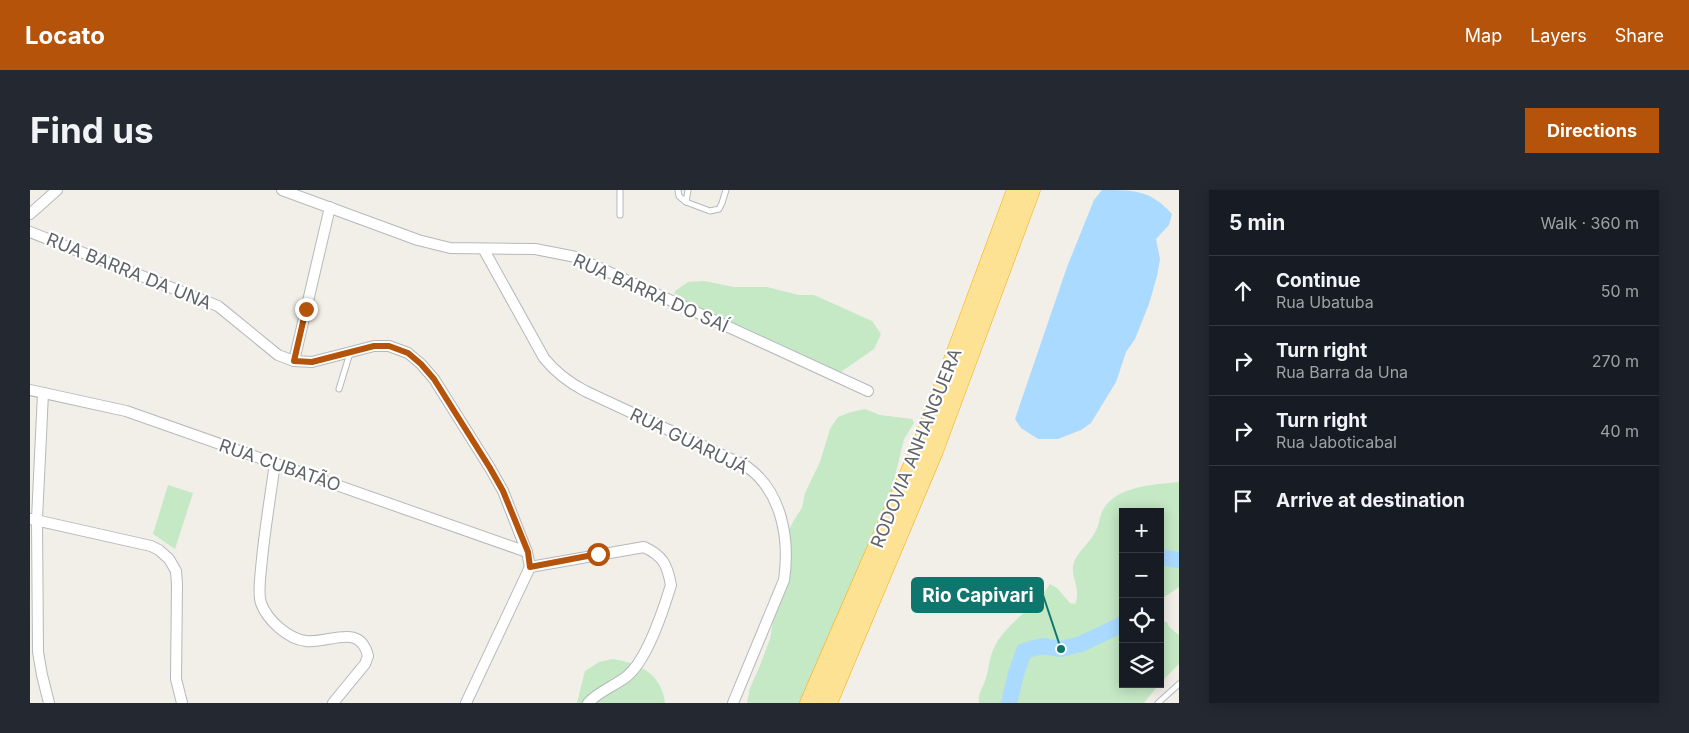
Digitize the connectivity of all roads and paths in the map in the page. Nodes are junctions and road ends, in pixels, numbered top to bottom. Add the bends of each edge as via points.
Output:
1 (57, 190) edge
2 (282, 190) edge
3 (620, 190) edge
4 (678, 190) edge
5 (688, 190) edge
6 (726, 190) edge
7 (1016, 190) edge
8 (1031, 190) edge
9 (686, 202) junction
10 (330, 207) junction
11 (30, 214) edge
12 (620, 216) dead end
13 (30, 232) edge
14 (484, 250) junction
15 (350, 352) junction
16 (294, 361) junction
17 (339, 389) dead end
18 (30, 390) edge
19 (868, 391) dead end
20 (42, 393) junction
21 (275, 464) junction
22 (33, 519) edge
23 (528, 552) junction
24 (530, 567) junction
25 (34, 651) edge
26 (1179, 684) edge
27 (49, 703) edge
28 (182, 703) edge
29 (333, 703) edge
30 (466, 703) edge
31 (588, 703) edge
32 (733, 703) edge
33 (809, 703) edge
34 (828, 703) edge
35 (1158, 703) edge

1 - 11 street
2 - 10 street, RUA BARRA DO SAÍ
3 - 12 lane
4 - 9 lane
5 - 9 lane
6 - 9 lane via 718,209 710,211
7 - 33 highway, RODOVIA ANHANGUERA via 920,446
8 - 34 highway, RODOVIA ANHANGUERA via 934,451
10 - 14 street, RUA BARRA DO SAÍ via 418,240 450,248
10 - 16 street
13 - 16 street, RUA BARRA DA UNA via 218,306 278,355
14 - 19 street, RUA BARRA DO SAÍ via 535,249 576,257
14 - 32 street, RUA GUARUJÁ via 554,371 585,391 746,466 756,473 773,496 786,537 784,580
15 - 16 street, RUA BARRA DA UNA via 312,362
15 - 17 lane
15 - 23 street, RUA BARRA DA UNA via 389,346 408,353 421,364 434,379 490,468
18 - 20 street, RUA CUBATÃO
20 - 21 street, RUA CUBATÃO via 126,411
20 - 22 street
21 - 23 street, RUA CUBATÃO
21 - 29 street via 263,540 261,603 276,624 295,638 308,642 354,637 360,641 367,652 367,660
22 - 25 street
22 - 28 street via 138,542 160,550 169,559 176,571 176,679
23 - 24 street, RUA BARRA DA UNA
24 - 30 street
24 - 31 street via 644,547 664,561 671,585 643,657 626,677
25 - 27 street
26 - 35 lane

